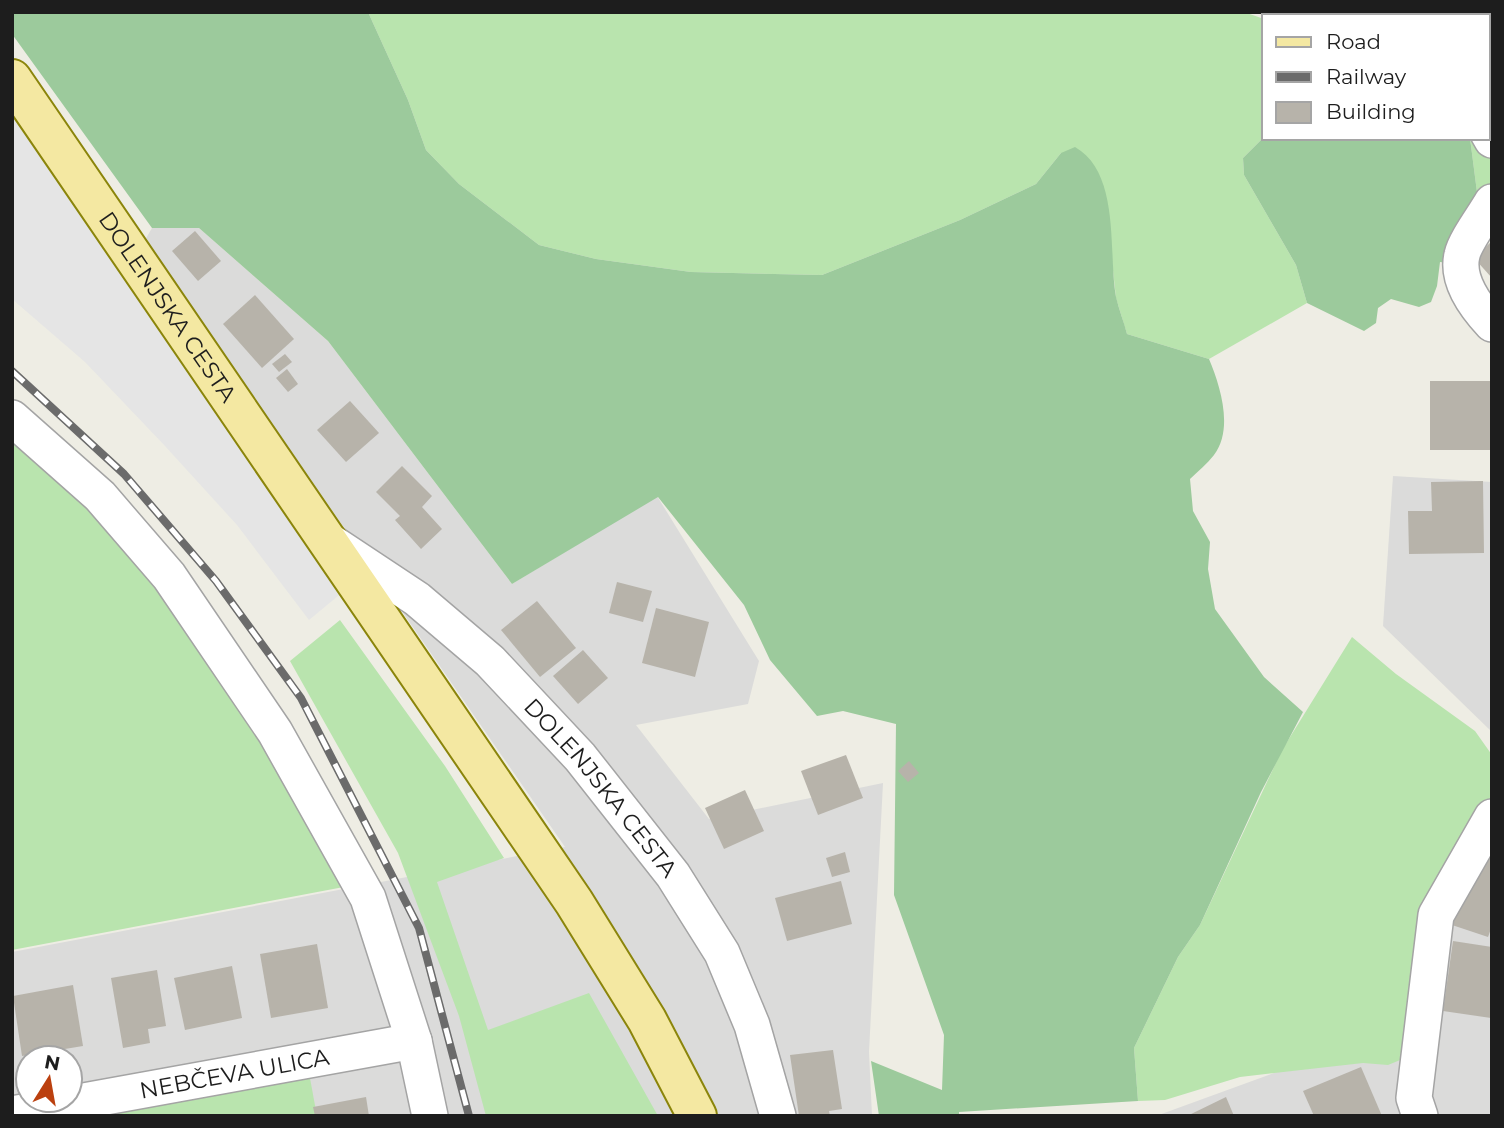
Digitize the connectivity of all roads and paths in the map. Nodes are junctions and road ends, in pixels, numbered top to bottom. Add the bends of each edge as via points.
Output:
1 (12, 79) edge
2 (1492, 202) edge
3 (1492, 324) edge
4 (12, 418) edge
5 (322, 536) junction
6 (1492, 817) edge
7 (414, 1041) junction
8 (12, 1114) edge
9 (430, 1116) edge
10 (697, 1116) edge
11 (778, 1116) edge
12 (1420, 1116) edge

1 - 5 main road, DOLENJSKA CESTA
2 - 3 street via 1462,255 1464,281
4 - 7 street via 100,496 169,576 275,732 368,898
5 - 10 main road, DOLENJSKA CESTA via 575,902 647,1020
5 - 11 street, DOLENJSKA CESTA via 417,599 490,662 580,757 665,864 722,953 752,1025
6 - 12 street via 1436,915 1414,1098
7 - 8 street, NEBČEVA ULICA
7 - 9 street

